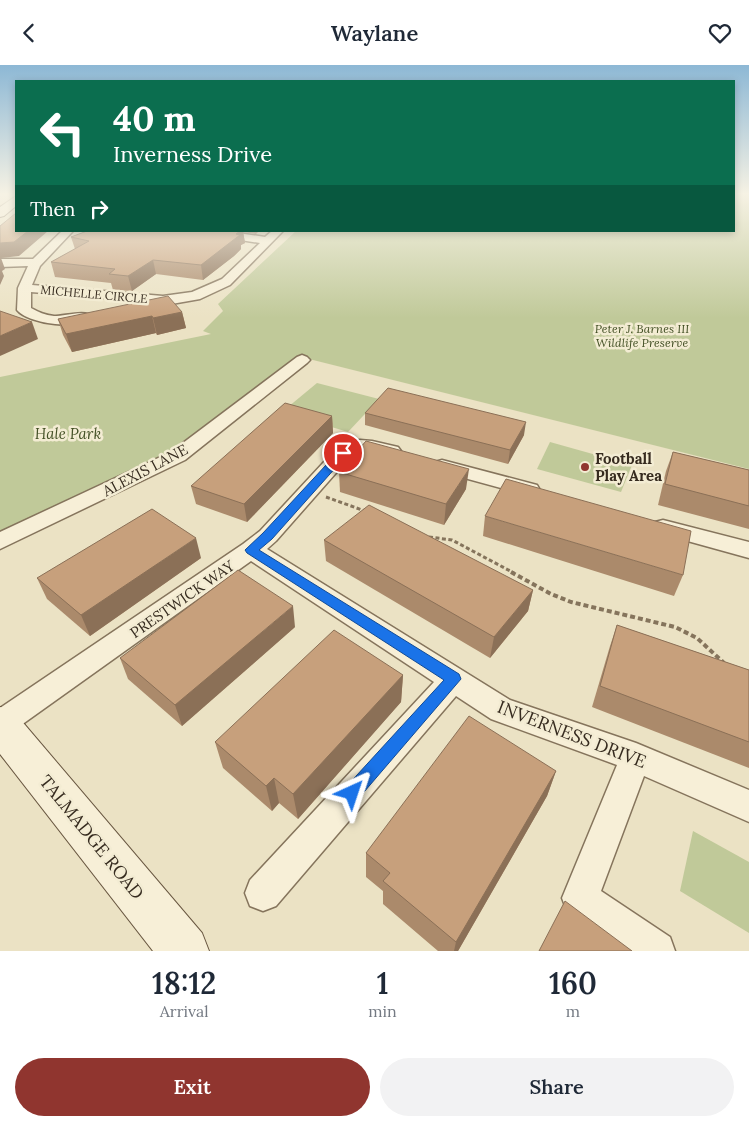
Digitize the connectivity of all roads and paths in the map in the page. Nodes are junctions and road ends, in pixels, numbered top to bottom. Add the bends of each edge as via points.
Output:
1 (65, 234) edge
2 (224, 234) edge
3 (275, 234) edge
4 (269, 241) junction
5 (37, 262) junction
6 (0, 263) edge
7 (24, 288) junction
8 (164, 299) junction
9 (124, 309) edge
10 (95, 315) edge
11 (302, 360) dead end
12 (309, 492) junction
13 (550, 495) edge
14 (367, 511) edge
15 (644, 521) edge
16 (426, 537) edge
17 (0, 541) edge
18 (251, 550) junction
19 (749, 550) edge
20 (726, 664) edge
21 (454, 679) junction
22 (0, 724) edge
23 (636, 757) junction
24 (749, 806) edge
25 (264, 893) dead end
26 (184, 951) edge
27 (656, 951) edge

1 - 5 street, MICHELLE CIRCLE
2 - 4 street
3 - 4 street, MICHELLE CIRCLE
4 - 8 street, MICHELLE CIRCLE via 226,282 195,297
5 - 6 street
5 - 7 street, MICHELLE CIRCLE via 30,268
7 - 8 street, MICHELLE CIRCLE
7 - 10 street, MICHELLE CIRCLE via 24,310 37,318 66,321
8 - 9 street, MICHELLE CIRCLE
11 - 17 street, ALEXIS LANE via 178,456
12 - 13 street, PRESTWICK WAY via 343,453 352,447 366,445
12 - 14 path
12 - 18 street, PRESTWICK WAY
15 - 19 street
16 - 20 path via 470,548 570,602 675,627 697,638
18 - 21 street, INVERNESS DRIVE
18 - 22 street, PRESTWICK WAY
21 - 23 street, INVERNESS DRIVE via 501,710
21 - 25 street
22 - 26 street, TALMADGE ROAD
23 - 24 street, INVERNESS DRIVE
23 - 27 street via 580,898

